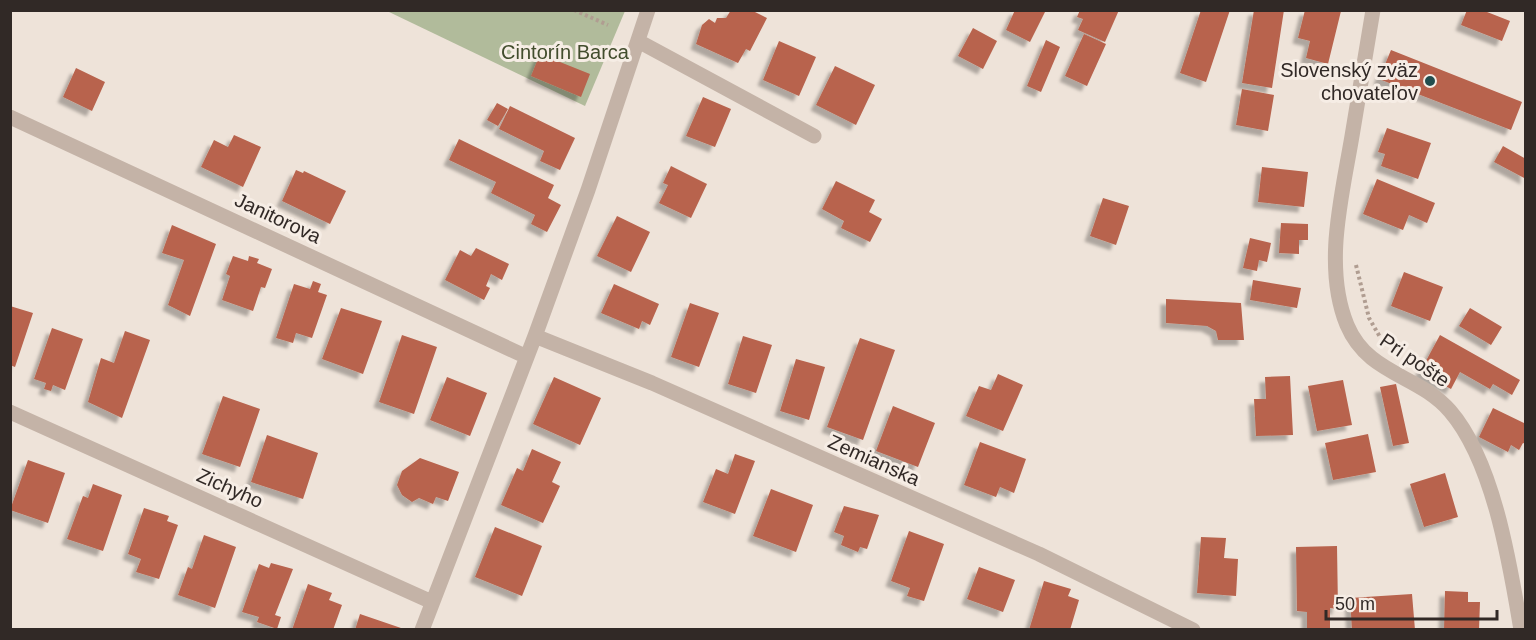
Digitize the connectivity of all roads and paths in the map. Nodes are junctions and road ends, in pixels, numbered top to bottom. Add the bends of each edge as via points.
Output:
1 (574, 10) edge
2 (648, 10) edge
3 (1373, 10) edge
4 (608, 25) dead end
5 (638, 40) junction
6 (10, 117) edge
7 (814, 136) dead end
8 (1355, 258) dead end
9 (535, 336) junction
10 (1383, 341) dead end
11 (527, 357) junction
12 (10, 412) edge
13 (432, 602) junction
14 (422, 630) edge
15 (1192, 630) edge
16 (1521, 630) edge

1 - 4 path
2 - 5 street
3 - 16 street, Pri pošte via 1340,208 1335,264 1342,311 1365,353 1436,398 1462,430 1491,494 1508,555
5 - 7 street
5 - 9 street
6 - 11 street, Janitorova
8 - 10 path via 1369,318
9 - 11 street
9 - 15 street, Zemianska via 652,383 1039,554
11 - 13 street
12 - 13 street, Zichyho
13 - 14 street

